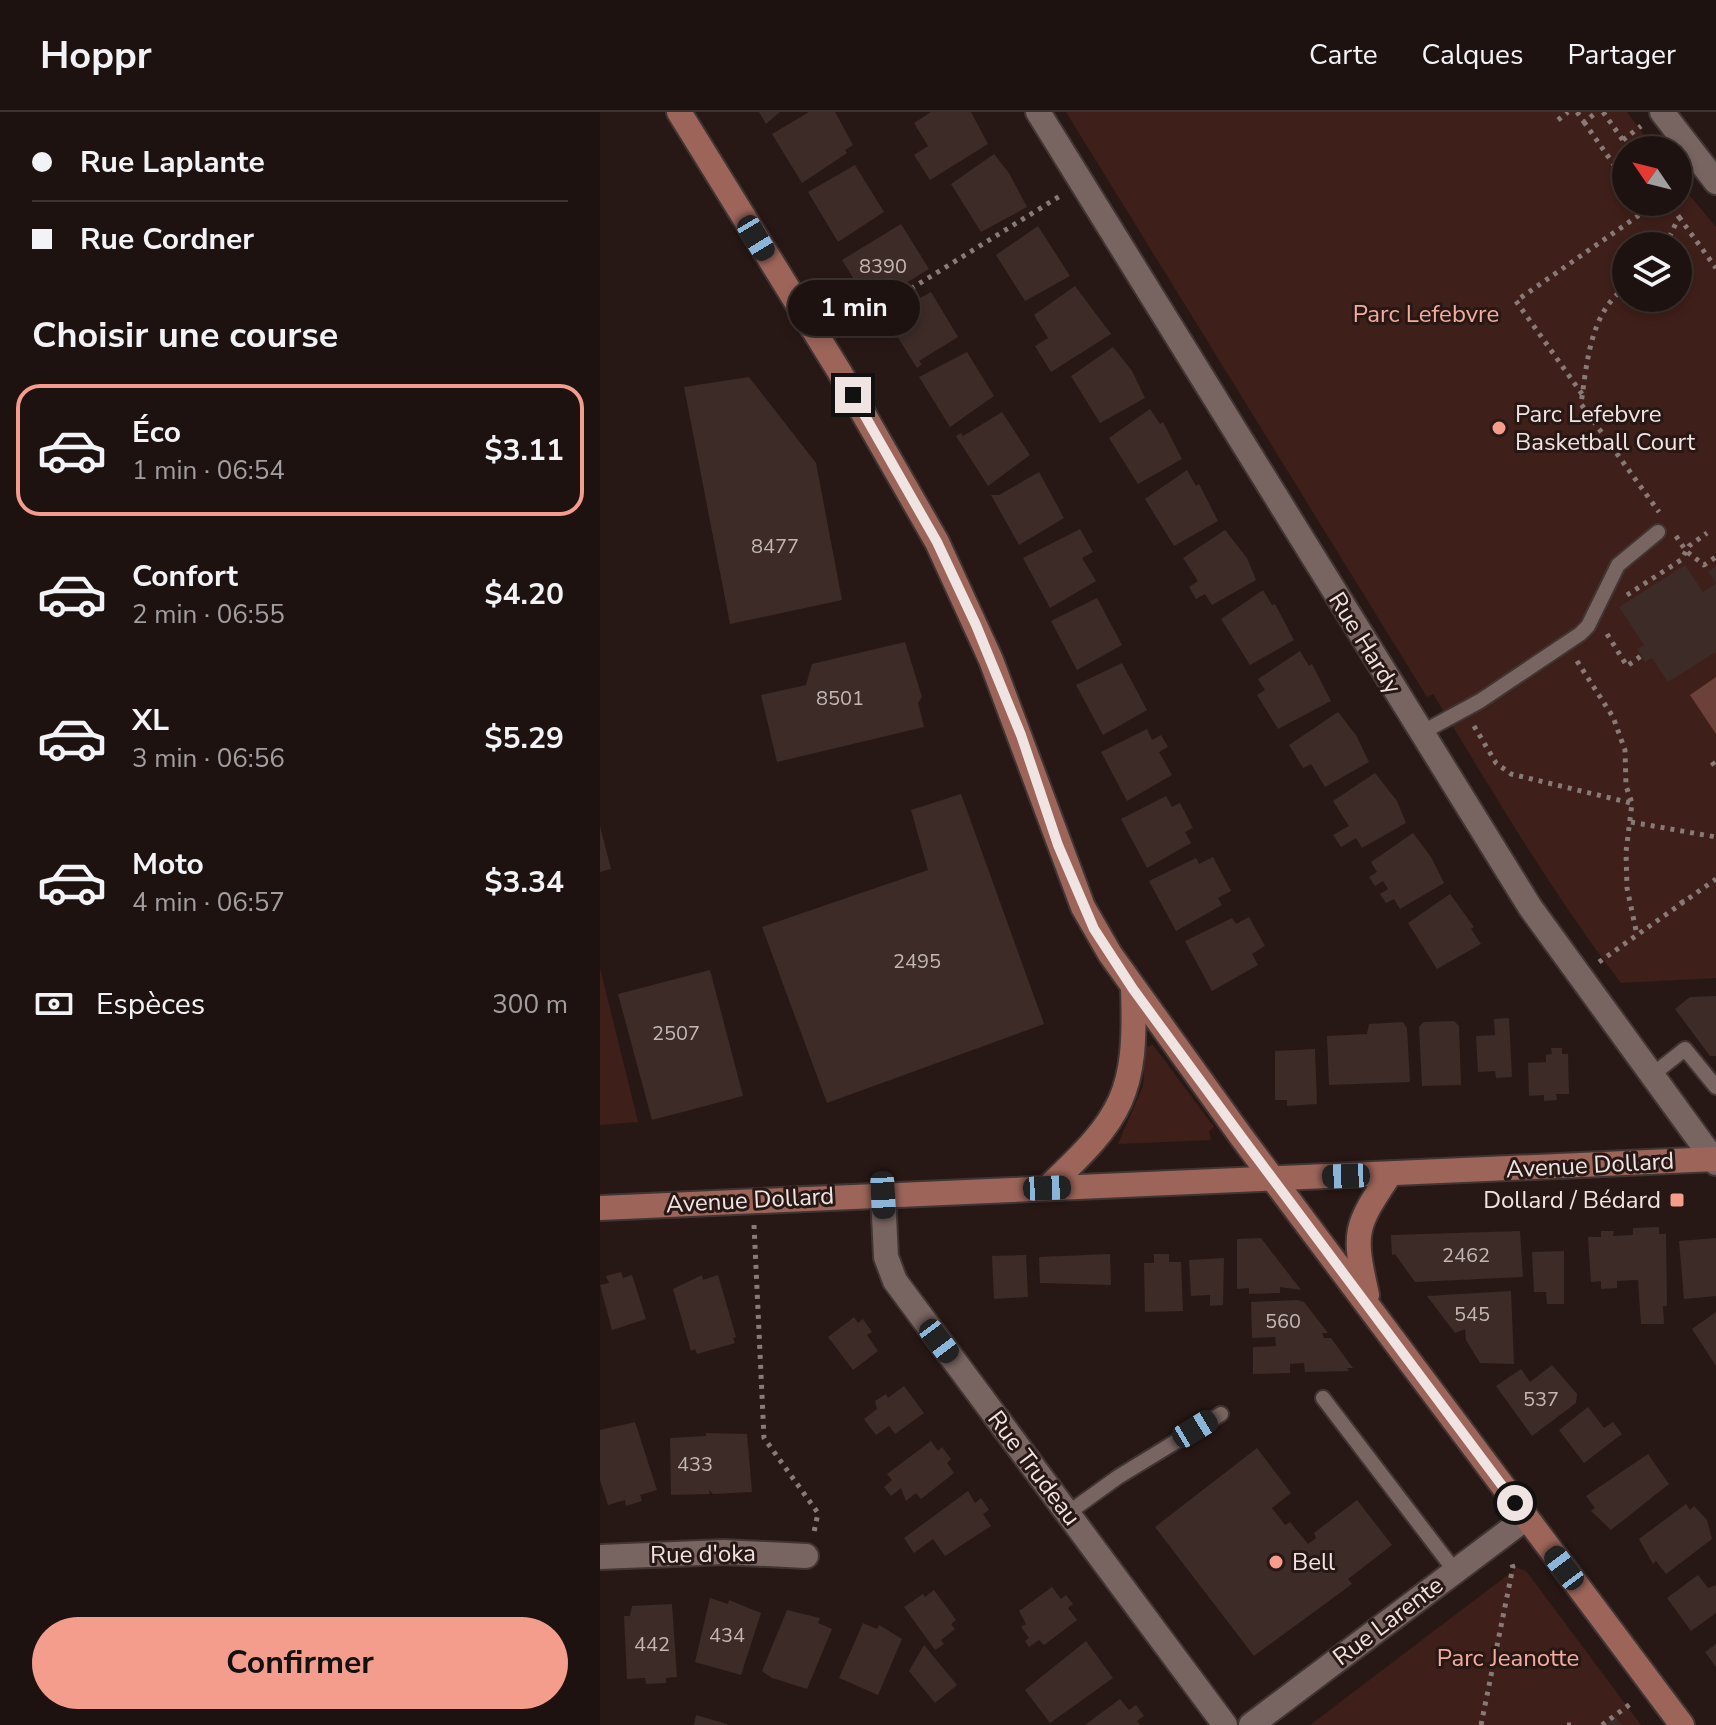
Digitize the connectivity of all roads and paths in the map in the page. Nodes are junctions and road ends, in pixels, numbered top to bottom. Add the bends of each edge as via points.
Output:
1 (679, 112) edge
2 (1038, 112) edge
3 (1568, 112) edge
4 (1577, 112) edge
5 (1597, 112) edge
6 (1603, 112) edge
7 (1558, 120) dead end
8 (1584, 122) junction
9 (1661, 125) edge
10 (1639, 128) dead end
11 (1620, 136) edge
12 (1628, 136) edge
13 (1612, 162) edge
14 (1716, 182) edge
15 (1060, 196) dead end
16 (1638, 216) edge
17 (1679, 217) joint
18 (1672, 232) edge
19 (1716, 268) edge
20 (1612, 298) edge
21 (854, 325) dead end
22 (1583, 395) junction
23 (1608, 441) junction
24 (1601, 446) dead end
25 (1660, 514) dead end
26 (1663, 528) joint
27 (1707, 533) dead end
28 (1686, 551) junction
29 (1716, 557) edge
30 (1616, 602) dead end
31 (1610, 627) dead end
32 (1572, 653) dead end
33 (1641, 656) dead end
34 (1470, 719) dead end
35 (1421, 733) junction
36 (1632, 803) junction
37 (1631, 822) junction
38 (1716, 837) edge
39 (1716, 879) edge
40 (1637, 935) junction
41 (1601, 960) dead end
42 (1133, 989) junction
43 (1652, 1075) junction
44 (1716, 1087) edge
45 (1715, 1161) edge
46 (1390, 1174) junction
47 (1272, 1178) junction
48 (1047, 1188) junction
49 (883, 1195) junction
50 (600, 1208) edge
51 (754, 1240) dead end
52 (1369, 1305) junction
53 (1323, 1398) dead end
54 (1221, 1414) dead end
55 (1068, 1513) junction
56 (1526, 1518) junction
57 (818, 1521) dead end
58 (806, 1556) dead end
59 (600, 1557) edge
60 (1513, 1567) dead end
61 (1455, 1571) junction
62 (1629, 1705) dead end
63 (1225, 1725) edge
64 (1251, 1725) edge
65 (1481, 1725) edge
66 (1567, 1725) edge
67 (1574, 1725) edge
68 (1602, 1725) edge
69 (1682, 1725) edge

1 - 42 street via 937,542 996,672 1083,907
2 - 35 street, Rue Hardy
3 - 7 path
4 - 8 path
5 - 8 path
6 - 11 path
8 - 13 path
9 - 14 street
10 - 12 path
15 - 21 path
16 - 22 path via 1516,301
17 - 18 path
17 - 19 path
20 - 22 path via 1599,316
22 - 23 path via 1581,404
23 - 24 path
23 - 25 path
26 - 28 path
26 - 35 lane via 1618,565 1580,634 1480,701
27 - 28 path
28 - 29 path via 1704,565
28 - 30 path via 1681,560
31 - 33 path via 1605,631 1627,666
32 - 36 path via 1618,727
34 - 36 path via 1502,769
35 - 43 street, Rue Hardy via 1530,907
36 - 37 path
37 - 38 path
37 - 40 path via 1626,865
39 - 40 path
40 - 41 path
42 - 47 street
42 - 48 street via 1134,1052 1118,1106 1100,1137
43 - 44 lane via 1685,1049
43 - 45 street, Rue Hardy
45 - 46 street, Avenue Dollard
46 - 47 street, Avenue Dollard
46 - 52 street via 1357,1231
47 - 48 street, Avenue Dollard
47 - 52 street
48 - 49 street, Avenue Dollard
49 - 50 street, Avenue Dollard
49 - 55 street, Rue Trudeau via 886,1257 895,1281
51 - 57 path via 764,1438 818,1513
52 - 56 street
53 - 61 lane
54 - 55 lane
55 - 63 street, Rue Trudeau
56 - 61 street, Rue Larente
56 - 69 street
58 - 59 street, Rue d'oka via 724,1552
60 - 65 path
61 - 64 street, Rue Larente
62 - 68 path
66 - 67 path

